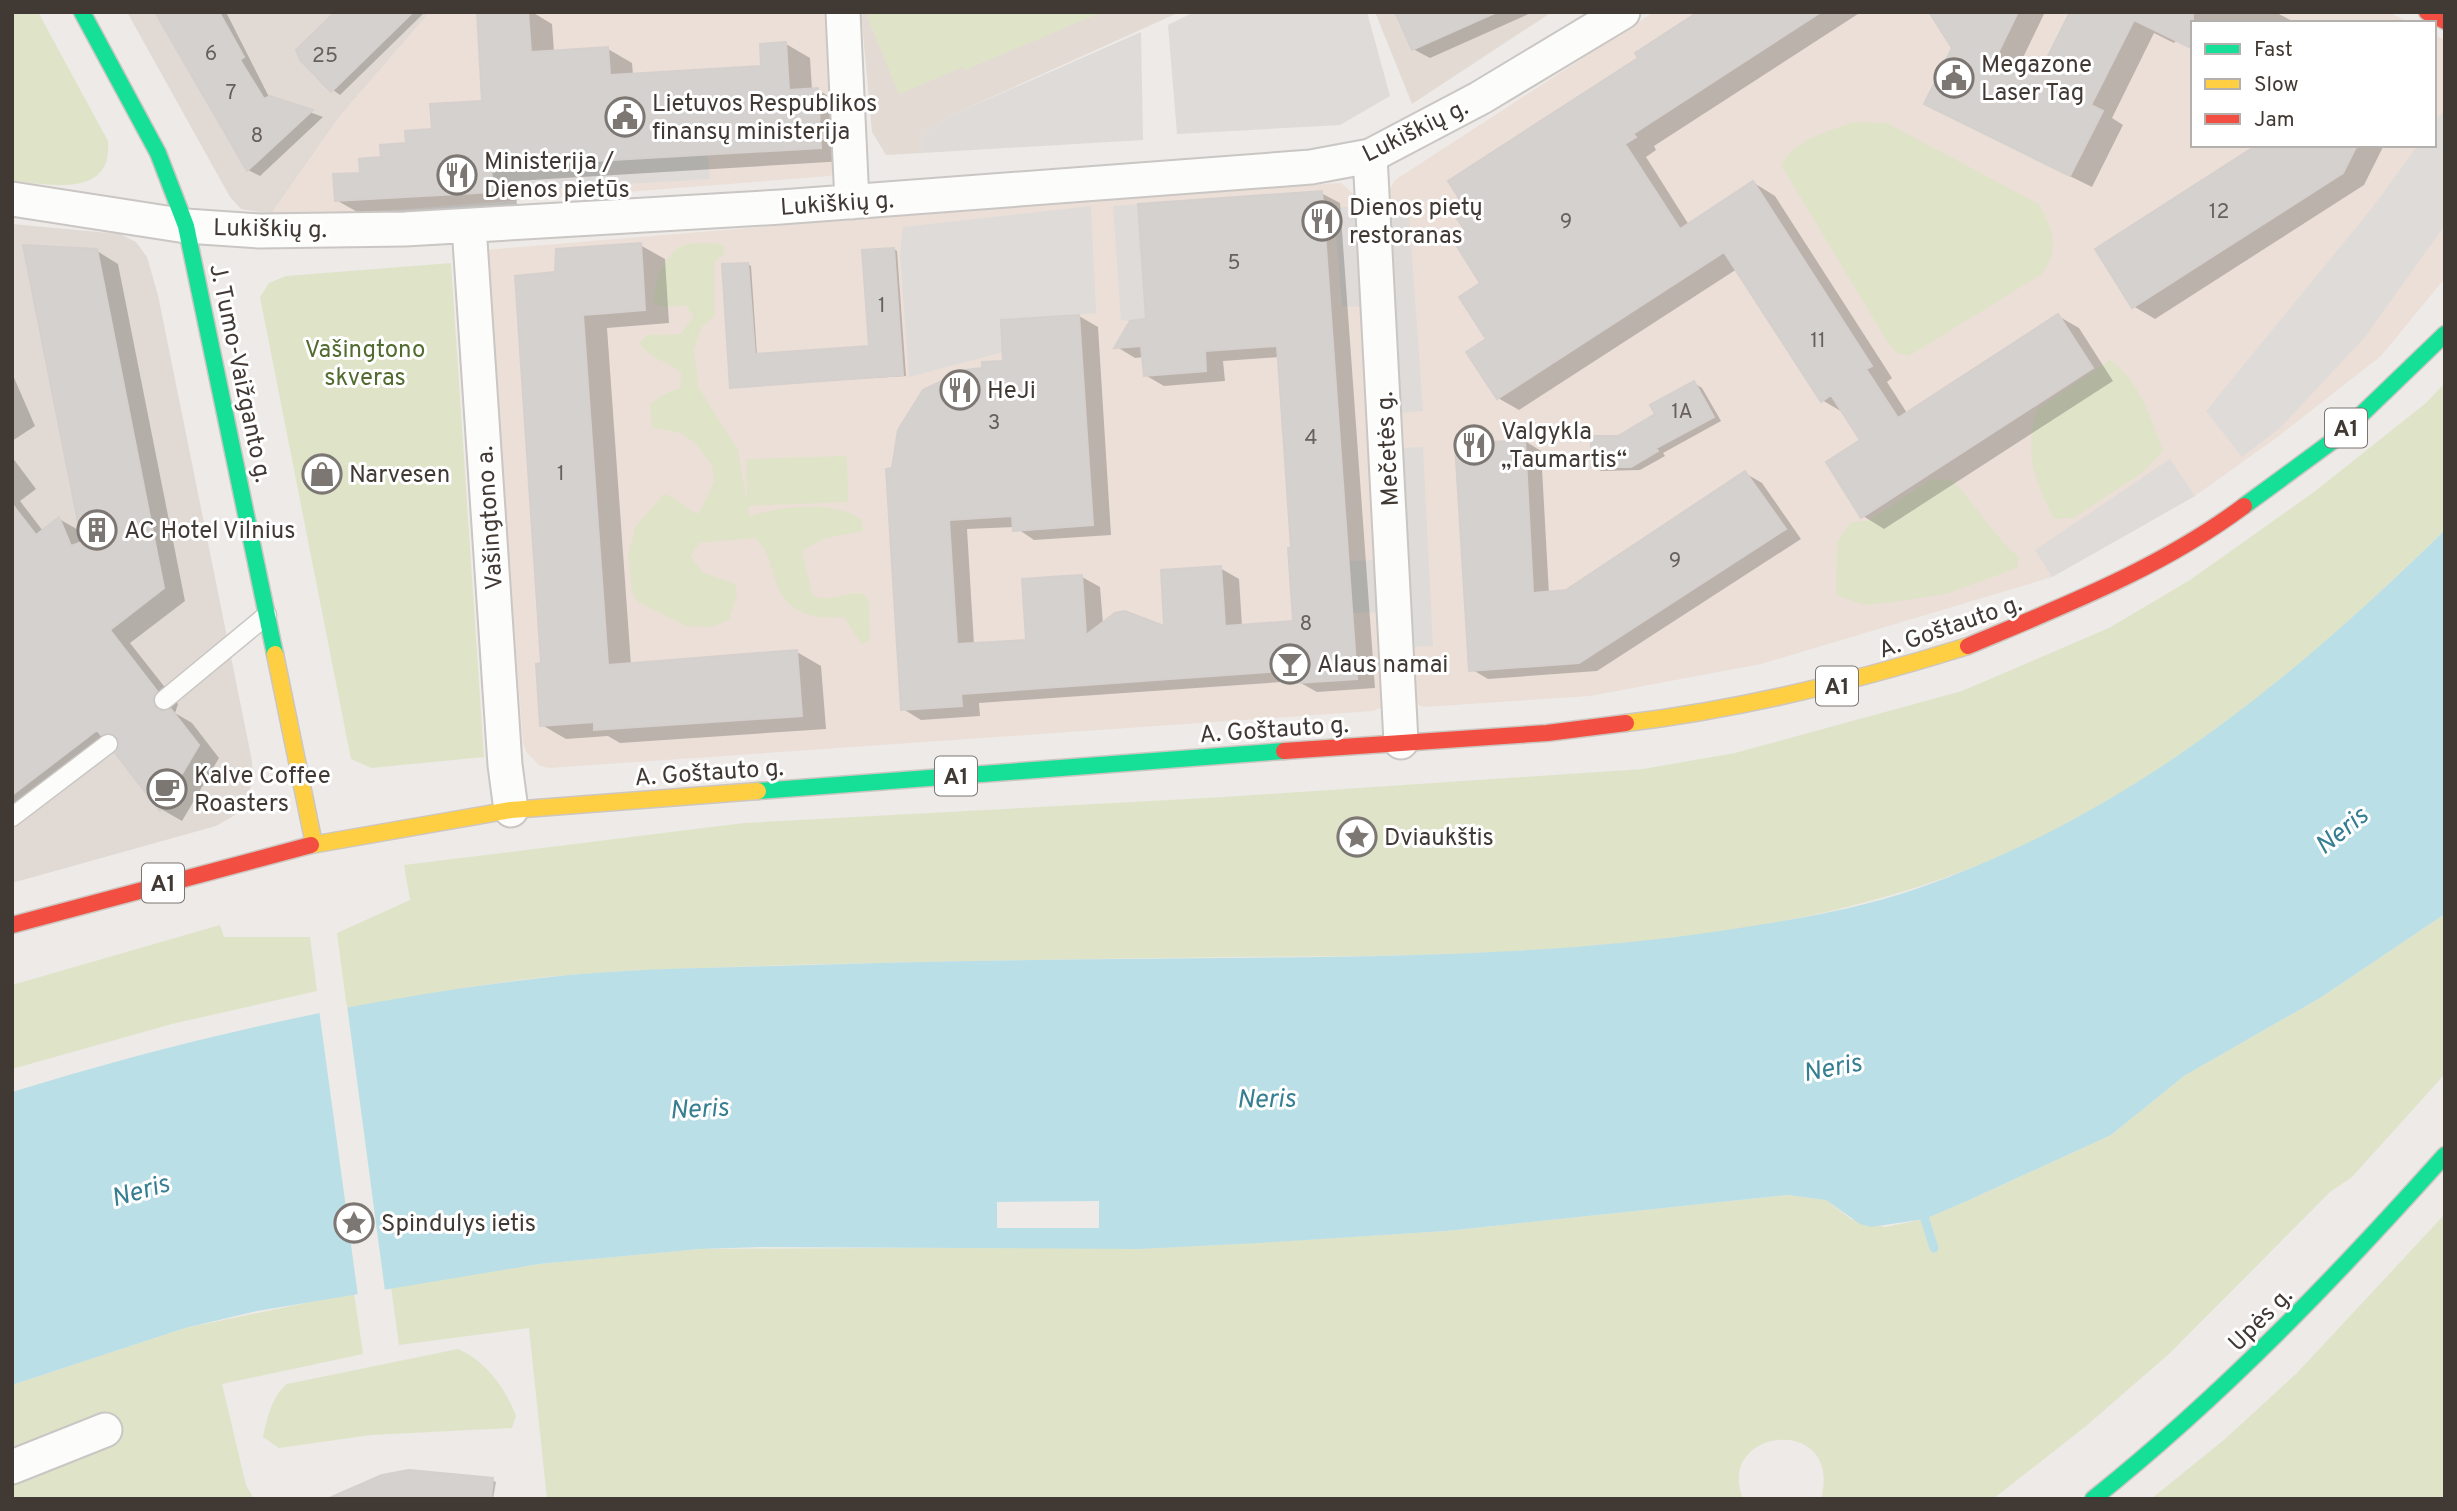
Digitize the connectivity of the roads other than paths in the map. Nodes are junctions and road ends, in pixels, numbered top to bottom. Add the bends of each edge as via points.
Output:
1 (82, 12) edge
2 (843, 12) edge
3 (1623, 12) edge
4 (2427, 12) edge
5 (2445, 21) edge
6 (1370, 156) junction
7 (12, 199) edge
8 (852, 202) junction
9 (186, 226) junction
10 (469, 226) junction
11 (2445, 334) edge
12 (267, 615) junction
13 (164, 700) dead end
14 (1401, 742) junction
15 (108, 744) dead end
16 (511, 810) junction
17 (12, 817) edge
18 (314, 844) junction
19 (12, 925) edge
20 (2445, 1155) edge
21 (105, 1430) dead end
22 (12, 1467) edge
23 (2093, 1499) edge

1 - 9 main road, J. Tumo-Vaižganto g. via 158,153
2 - 8 street
3 - 6 street, Lukiškių g. via 1480,98
4 - 5 main road
6 - 8 street, Lukiškių g. via 1311,167
6 - 14 street, Mečetės g.
7 - 9 street, Lukiškių g.
8 - 10 street, Lukiškių g.
9 - 10 street, Lukiškių g. via 259,231
9 - 12 main road, J. Tumo-Vaižganto g.
10 - 16 street, Vašingtono a.
11 - 14 main road, A. Goštauto g. / A1 via 2368,410 2238,511 2065,610 1864,680 1798,695 1651,723 1505,739
12 - 13 lane
12 - 18 main road, J. Tumo-Vaižganto g.
14 - 16 main road, A. Goštauto g. / A1
15 - 17 lane
16 - 18 main road, A. Goštauto g. / A1
18 - 19 main road, A. Goštauto g. / A1
20 - 23 main road, Upės g. via 2263,1349
21 - 22 street

